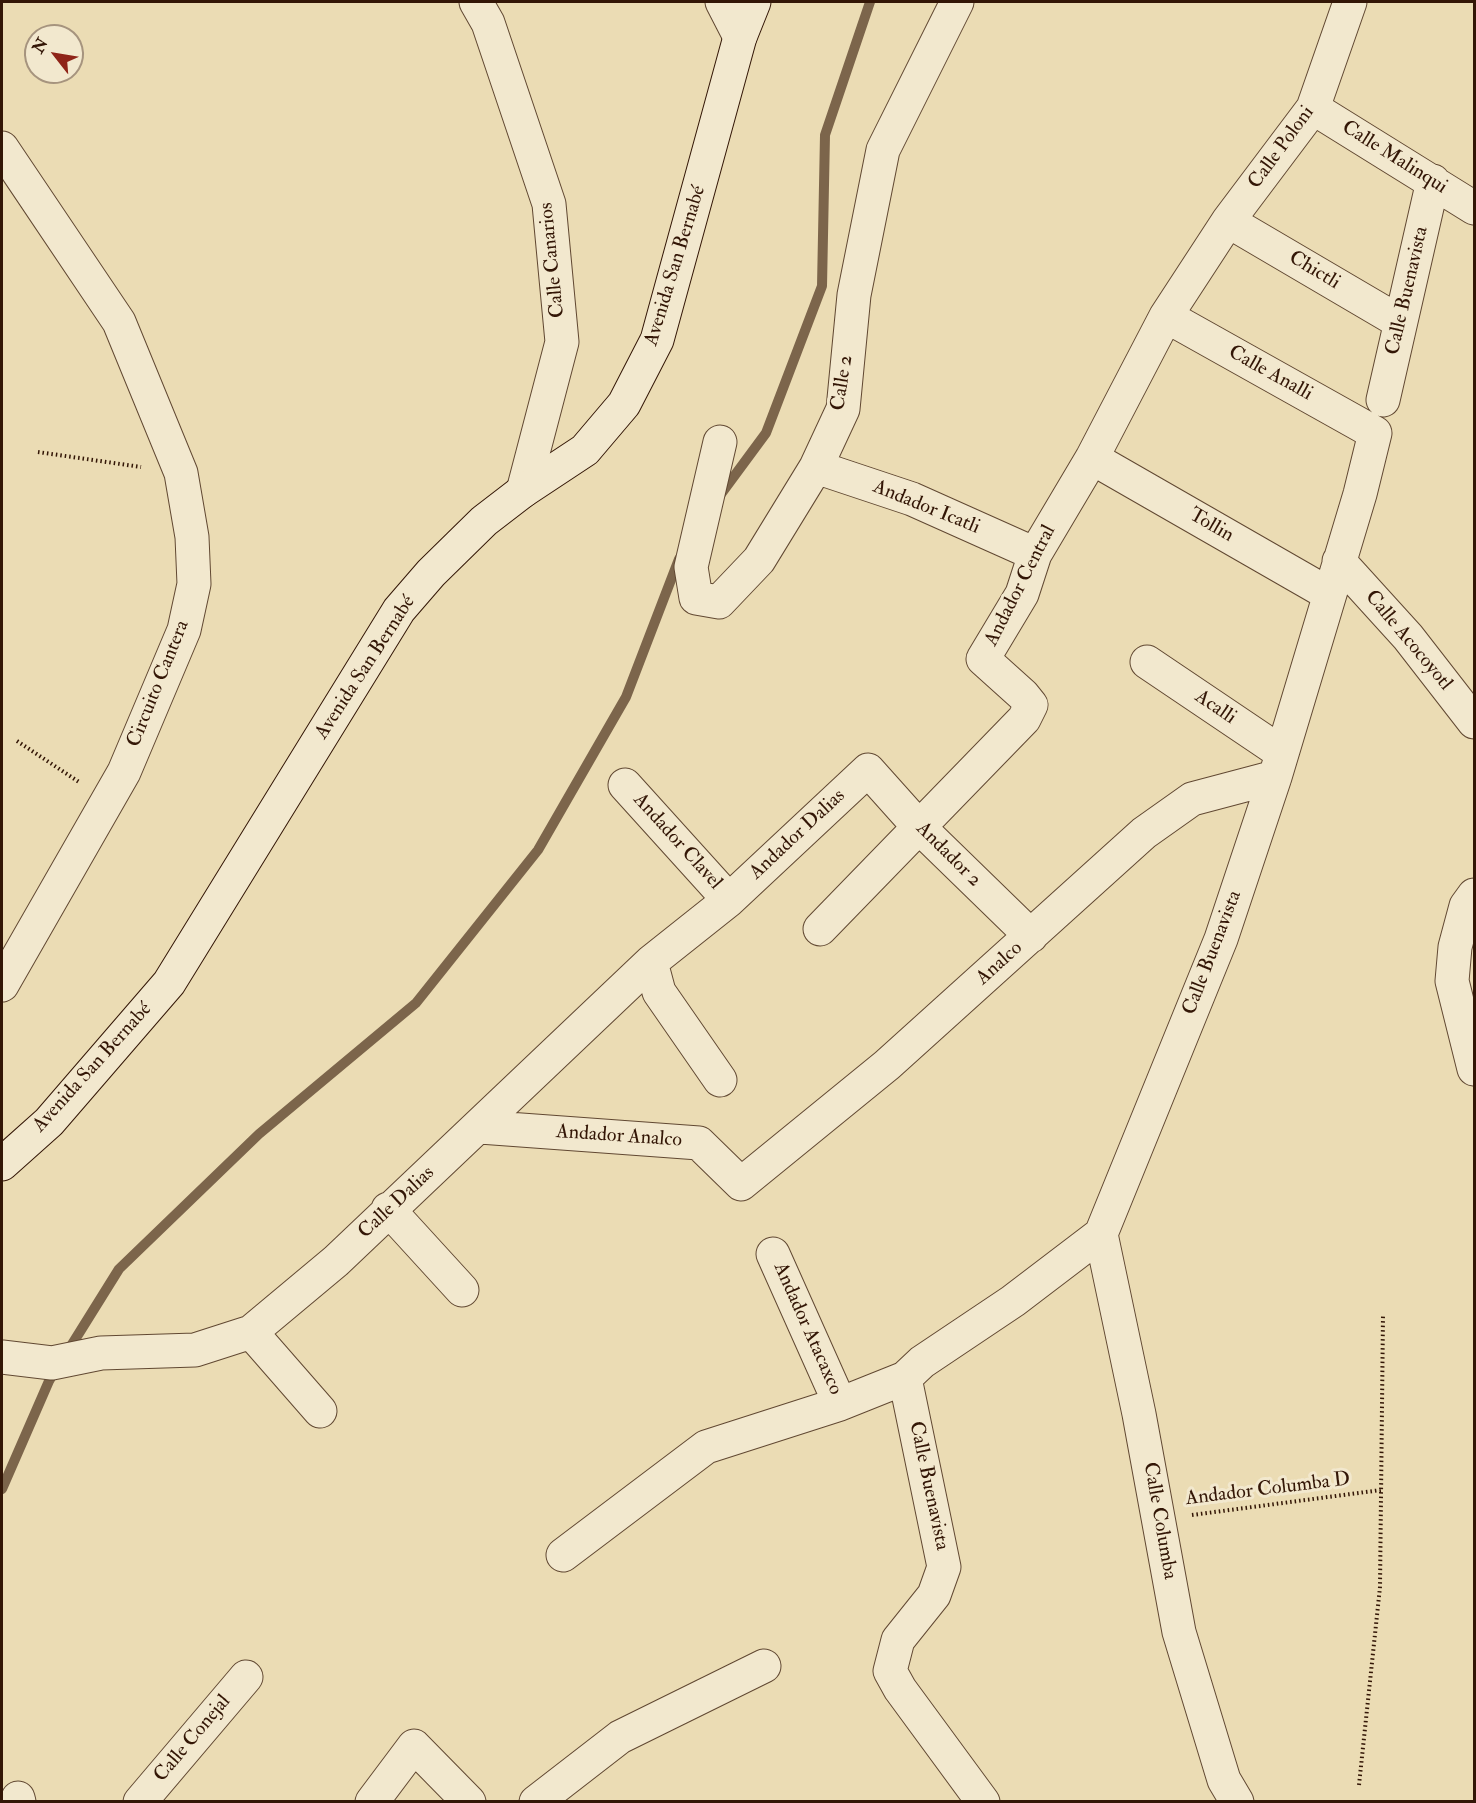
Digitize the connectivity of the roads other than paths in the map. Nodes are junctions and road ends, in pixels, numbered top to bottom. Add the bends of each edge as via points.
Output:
1 (476, 2) edge
2 (722, 2) edge
3 (754, 2) edge
4 (957, 2) edge
5 (1350, 2) edge
6 (740, 37) junction
7 (1313, 108) junction
8 (2, 148) edge
9 (1433, 182) junction
10 (1474, 208) edge
11 (1228, 221) junction
12 (1166, 316) junction
13 (1400, 322) junction
14 (1383, 400) dead end
15 (1375, 433) joint
16 (717, 455) dead end
17 (1092, 459) junction
18 (816, 467) junction
19 (523, 491) junction
20 (1035, 554) junction
21 (1339, 561) junction
22 (1329, 594) junction
23 (1147, 662) dead end
24 (1474, 722) edge
25 (1278, 765) junction
26 (868, 770) joint
27 (625, 785) dead end
28 (919, 827) junction
29 (1474, 895) edge
30 (729, 900) junction
31 (820, 930) dead end
32 (1031, 936) junction
33 (651, 962) junction
34 (2, 985) edge
35 (1474, 1069) edge
36 (720, 1080) dead end
37 (480, 1127) junction
38 (2, 1164) edge
39 (741, 1184) joint
40 (388, 1209) junction
41 (1101, 1234) junction
42 (773, 1254) dead end
43 (462, 1290) dead end
44 (251, 1332) junction
45 (5, 1359) edge
46 (905, 1378) junction
47 (840, 1404) junction
48 (320, 1411) dead end
49 (563, 1555) dead end
50 (764, 1666) dead end
51 (246, 1677) dead end
52 (140, 1802) edge
53 (372, 1802) edge
54 (469, 1802) edge
55 (536, 1802) edge
56 (982, 1802) edge
57 (1237, 1802) edge

1 - 19 street, Calle Canarios via 488,23 549,204 562,342
2 - 6 street
3 - 6 street, Avenida San Bernabé
4 - 18 street, Calle 2 via 883,150 854,295 843,409
5 - 7 street, Calle Poloni
6 - 19 street, Avenida San Bernabé via 657,340 624,404 606,427 585,450
7 - 9 street, Calle Malinqui
7 - 11 street, Calle Poloni
8 - 34 street, Circuito Cantera via 119,322 181,473 192,537 194,584 184,630 124,772
9 - 10 street, Calle Malinqui
9 - 13 street, Calle Buenavista
11 - 12 street, Andador Central
11 - 13 street, Chictli
12 - 15 street, Calle Analli
12 - 17 street, Andador Central
13 - 14 street, Calle Buenavista
15 - 21 street, Calle Buenavista
16 - 18 street, Calle 2 via 691,567 696,598 718,602 759,560
17 - 20 street, Andador Central
17 - 22 street, Tollin
18 - 20 street, Andador Icatli via 912,499
19 - 38 street, Avenida San Bernabé via 484,521 430,573 399,610 169,982 49,1122
20 - 28 street, Andador Central via 1022,594 983,659 1031,705 1024,719
21 - 22 street, Calle Buenavista
21 - 24 street, Calle Acocoyotl via 1408,637
22 - 25 street, Calle Buenavista
23 - 25 street, Acalli
25 - 32 street, Analco via 1192,799 1143,833
25 - 41 street, Calle Buenavista via 1221,939
26 - 28 street, Andador 2
26 - 30 street, Andador Dalias
27 - 30 street, Andador Clavel
28 - 31 street, Andador Central
28 - 32 street, Andador 2
29 - 35 street via 1466,906 1455,947 1452,981
30 - 33 street, Calle Dalias
32 - 39 street, Analco via 887,1065
33 - 36 street via 659,992
33 - 37 street, Calle Dalias
37 - 39 street, Andador Analco via 699,1143
37 - 40 street, Calle Dalias
40 - 43 street
40 - 44 street, Calle Dalias via 336,1261
41 - 46 street
41 - 57 street, Calle Columba via 1179,1632 1224,1780
42 - 47 street, Andador Atacaxco
44 - 45 street, Calle Dalias via 195,1350 101,1353 52,1363
44 - 48 street
46 - 47 street
46 - 56 street, Calle Buenavista via 944,1567 934,1595 898,1640 890,1671
47 - 49 street via 706,1447
50 - 55 street via 620,1737
51 - 52 street, Calle Conejal
53 - 54 street via 414,1746

